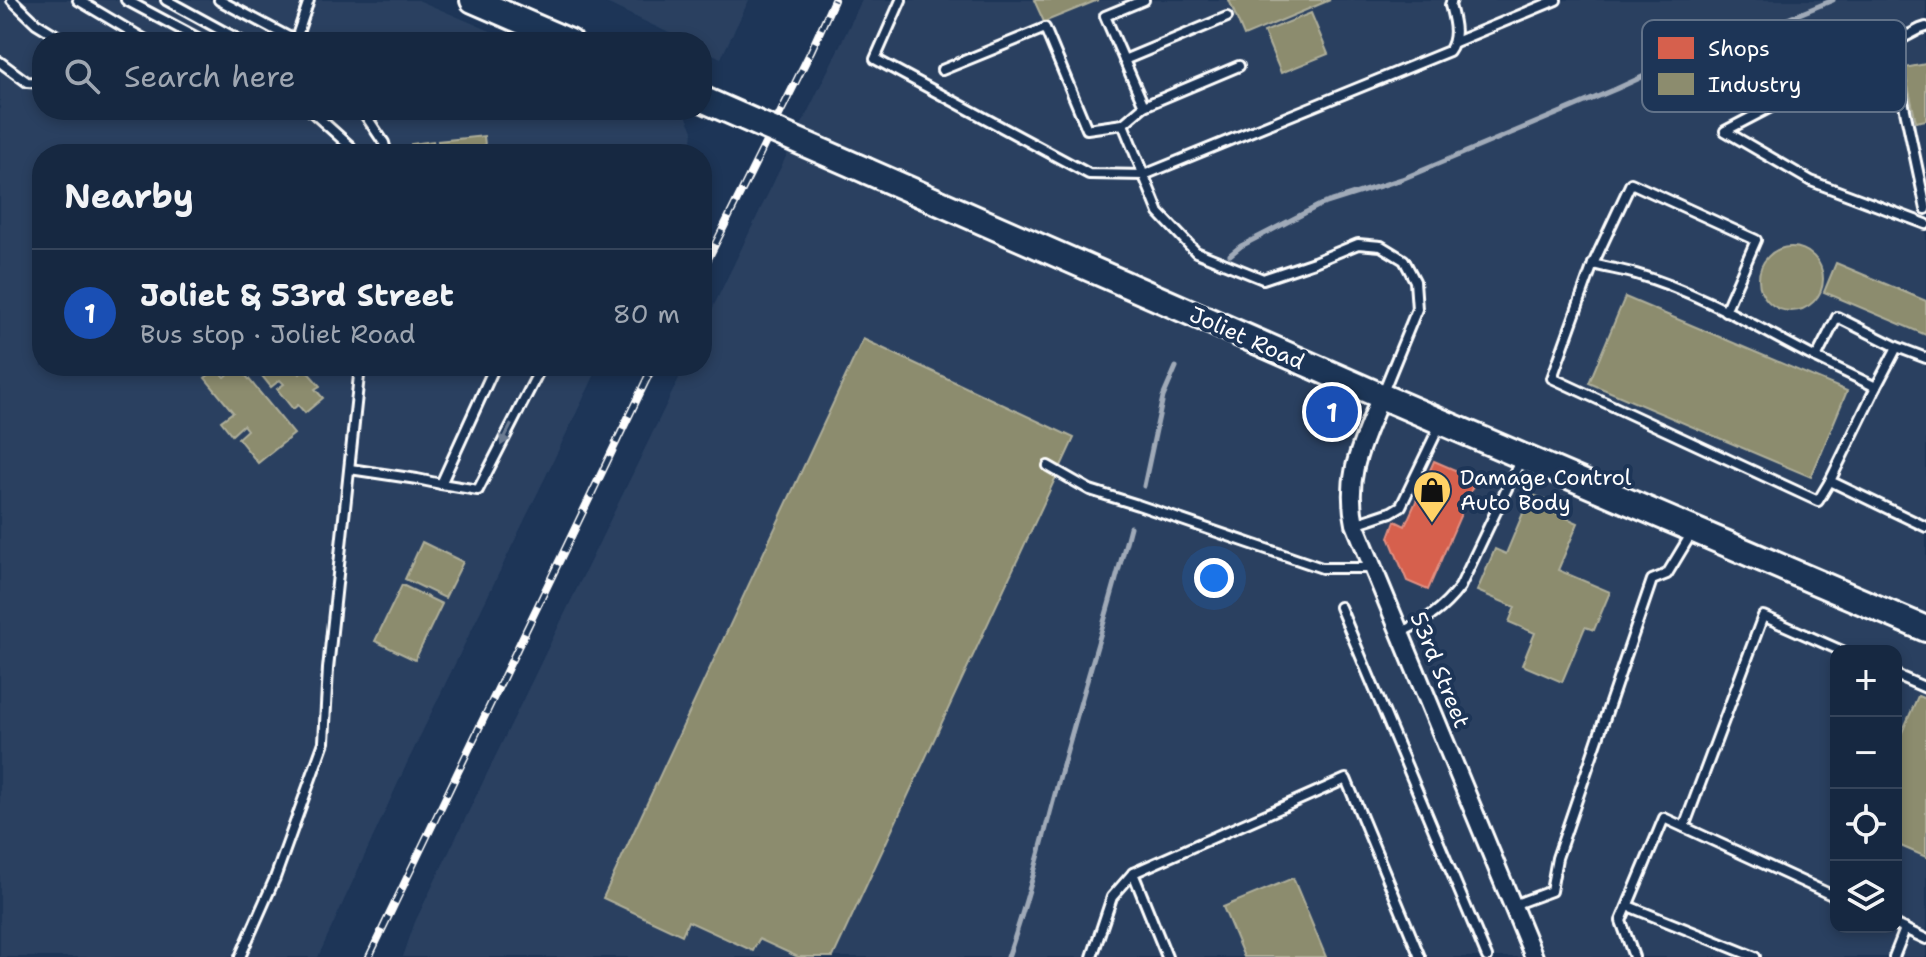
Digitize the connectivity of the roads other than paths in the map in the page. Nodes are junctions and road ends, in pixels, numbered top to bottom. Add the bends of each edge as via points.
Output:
1 (12, 0) edge
2 (78, 0) edge
3 (126, 0) edge
4 (166, 0) edge
5 (219, 0) edge
6 (309, 0) edge
7 (473, 0) edge
8 (901, 0) edge
9 (1144, 0) edge
10 (1452, 0) edge
11 (1556, 0) edge
12 (1227, 17) dead end
13 (1926, 27) edge
14 (51, 32) edge
15 (132, 32) edge
16 (186, 32) edge
17 (225, 32) edge
18 (279, 32) edge
19 (299, 32) edge
20 (547, 32) edge
21 (1906, 37) edge
22 (1455, 42) junction
23 (1124, 60) junction
24 (0, 62) edge
25 (1239, 66) dead end
26 (942, 70) dead end
27 (32, 82) edge
28 (712, 103) edge
29 (1144, 106) junction
30 (1761, 112) edge
31 (1905, 112) edge
32 (321, 120) edge
33 (369, 120) edge
34 (1123, 124) junction
35 (348, 144) edge
36 (384, 144) edge
37 (1144, 175) junction
38 (1926, 209) edge
39 (1926, 224) edge
40 (1593, 264) junction
41 (1725, 311) junction
42 (1897, 347) junction
43 (1816, 358) junction
44 (1926, 358) edge
45 (359, 376) edge
46 (490, 376) edge
47 (536, 376) edge
48 (1876, 387) junction
49 (1381, 396) junction
50 (1442, 422) junction
51 (1522, 456) junction
52 (1048, 466) dead end
53 (350, 469) junction
54 (1830, 481) junction
55 (441, 484) junction
56 (1355, 524) junction
57 (1925, 525) edge
58 (1693, 530) junction
59 (1373, 568) junction
60 (1340, 607) dead end
61 (1926, 629) edge
62 (1400, 633) junction
63 (1830, 646) edge
64 (1902, 678) edge
65 (1926, 688) edge
66 (1684, 827) junction
67 (1133, 873) junction
68 (1830, 894) edge
69 (1512, 905) junction
70 (1628, 906) junction
71 (1902, 928) edge
72 (1899, 933) edge
73 (1926, 939) edge
74 (240, 957) edge
75 (1092, 957) edge
76 (1167, 957) edge
77 (1420, 957) edge
78 (1487, 957) edge
79 (1534, 957) edge
80 (1634, 957) edge
81 (1755, 957) edge
82 (1894, 957) edge

1 - 14 lane
2 - 15 lane
3 - 16 lane
4 - 17 lane
5 - 18 lane
6 - 19 lane
7 - 20 main road
8 - 37 lane via 875,59 1089,174
9 - 23 lane via 1105,16
10 - 22 lane
11 - 22 lane
12 - 23 lane
13 - 21 lane
22 - 37 lane via 1449,51
23 - 29 lane
24 - 27 lane
25 - 29 lane
26 - 34 lane via 1045,28 1087,129
28 - 49 main road, Joliet Road, bridge
29 - 34 lane
30 - 39 lane via 1725,131 1811,181
31 - 38 lane
32 - 35 lane
33 - 36 lane
34 - 37 lane
37 - 49 lane via 1159,213 1196,252 1263,279 1358,244 1381,246 1404,260 1415,281 1417,309
40 - 41 lane via 1636,274
40 - 41 lane via 1631,183 1756,240
40 - 54 lane via 1552,378 1818,501
41 - 43 lane
42 - 43 lane via 1837,317
42 - 44 lane
42 - 48 lane
43 - 48 lane
45 - 53 lane
46 - 55 lane
47 -> 55 lane via 478,490
48 - 54 lane
49 - 50 main road, Joliet Road
49 - 56 street, 53rd Street via 1354,464
50 - 51 main road, Joliet Road
50 - 56 lane via 1401,506
51 - 58 main road, Joliet Road
51 - 62 lane via 1460,587 1434,615
52 - 59 lane via 1090,490 1322,568
53 - 55 lane
53 - 74 lane via 324,742
54 - 57 lane
56 - 59 street, 53rd Street
58 - 61 main road, Joliet Road
58 - 69 lane via 1667,574 1652,580 1557,858 1551,891
59 - 62 street, 53rd Street
60 - 78 lane
62 - 69 street, 53rd Street
63 - 66 lane via 1763,616
64 - 65 lane
66 - 68 lane
66 - 70 lane via 1664,818
67 - 75 lane via 1112,897
67 - 76 lane
67 - 77 lane via 1346,779
69 - 79 street, 53rd Street
70 - 80 lane via 1621,921
70 - 81 lane
71 - 73 lane
72 - 82 lane

